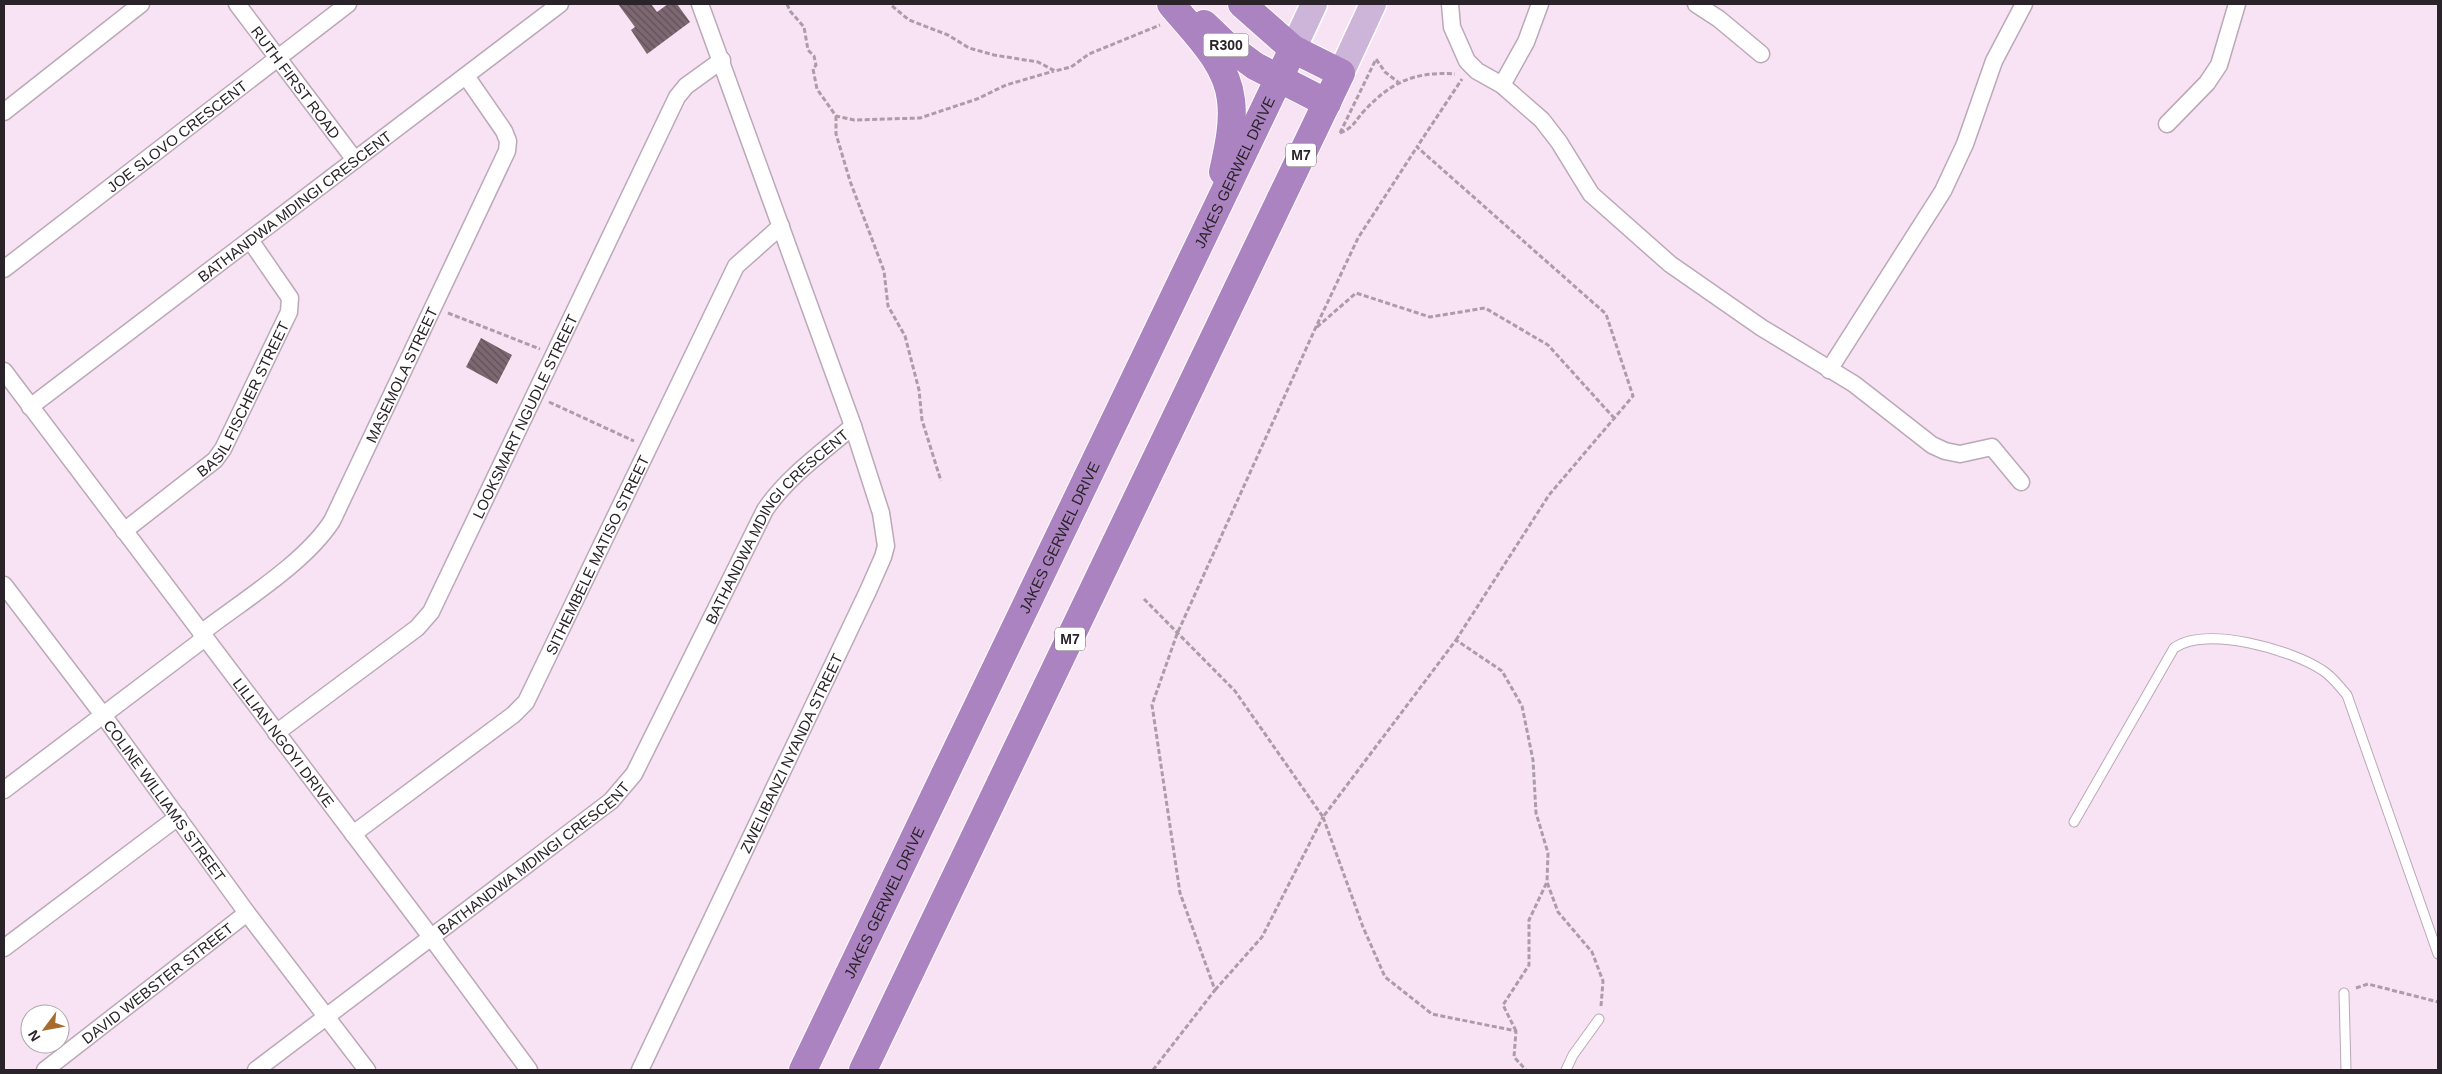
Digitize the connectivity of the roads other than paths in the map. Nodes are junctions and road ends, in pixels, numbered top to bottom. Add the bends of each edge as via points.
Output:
1 (141, 4) edge
2 (237, 4) edge
3 (348, 4) edge
4 (560, 4) edge
5 (700, 4) edge
6 (1242, 4) edge
7 (1314, 4) edge
8 (1373, 4) edge
9 (1450, 4) edge
10 (1540, 4) edge
11 (1696, 4) edge
12 (2024, 4) edge
13 (2237, 4) edge
14 (1171, 10) edge
15 (1293, 49) junction
16 (1761, 54) dead end
17 (278, 57) junction
18 (722, 60) junction
19 (1341, 74) junction
20 (466, 76) junction
21 (1278, 79) junction
22 (1502, 85) junction
23 (1327, 103) junction
24 (4, 112) edge
25 (2168, 124) dead end
26 (356, 160) junction
27 (1222, 196) junction
28 (781, 226) junction
29 (250, 240) junction
30 (4, 269) edge
31 (1828, 370) junction
32 (4, 371) edge
33 (30, 407) junction
34 (853, 426) junction
35 (2020, 482) dead end
36 (124, 531) junction
37 (4, 585) edge
38 (203, 635) junction
39 (102, 715) junction
40 (276, 733) junction
41 (6, 785) edge
42 (178, 817) junction
43 (2074, 822) dead end
44 (353, 834) junction
45 (247, 914) junction
46 (431, 937) junction
47 (4, 948) edge
48 (2438, 954) edge
49 (2344, 993) road end
50 (327, 1016) junction
51 (1599, 1019) road end
52 (45, 1070) edge
53 (256, 1070) edge
54 (367, 1070) edge
55 (529, 1070) edge
56 (640, 1070) edge
57 (803, 1070) edge
58 (863, 1070) edge
59 (1566, 1070) edge
60 (2346, 1070) edge

1 - 24 street
2 - 17 street, RUTH FIRST ROAD
3 - 17 street, JOE SLOVO CRESCENT
4 - 20 street, BATHANDWA MDINGI CRESCENT
5 - 18 street, BATHANDWA MDINGI CRESCENT
6 - 15 highway, R300
7 - 15 main road, JAKES GERWEL DRIVE
8 - 19 main road, M7
9 - 22 street via 1452,28 1467,61 1477,71
10 - 22 street via 1526,42
11 - 16 street
12 - 31 street via 1994,62 1965,144 1943,190
13 - 25 street via 2219,65 2207,83
14 - 21 highway, R300
14 - 27 highway via 1210,51 1224,74 1229,90 1231,124
15 - 19 highway, R300
15 - 21 highway, JAKES GERWEL DRIVE
17 - 26 street, RUTH FIRST ROAD
17 - 30 street, JOE SLOVO CRESCENT
18 - 28 street, BATHANDWA MDINGI CRESCENT
18 - 40 street, LOOKSMART NGUDLE STREET via 686,86 677,97 431,612 417,628
19 - 23 highway, M7
20 - 26 street, BATHANDWA MDINGI CRESCENT
20 - 38 street, MASEMOLA STREET via 504,131 507,151 332,521 321,538 305,553
21 - 23 highway, R300
21 - 27 highway, JAKES GERWEL DRIVE
22 - 31 street via 1542,120 1592,194 1639,237 1678,270
23 - 58 highway, M7
26 - 29 street, BATHANDWA MDINGI CRESCENT
27 - 57 highway, JAKES GERWEL DRIVE
28 - 34 street, BATHANDWA MDINGI CRESCENT
28 - 44 street, SITHEMBELE MATISO STREET via 736,266 526,702
29 - 33 street, BATHANDWA MDINGI CRESCENT
29 - 36 street, BASIL FISCHER STREET via 290,298 289,312 223,450 215,460
31 - 35 street via 1854,384 1932,445 1960,454 1992,447
32 - 33 street, LILLIAN NGOYI DRIVE
33 - 36 street, LILLIAN NGOYI DRIVE
34 - 46 street, BATHANDWA MDINGI CRESCENT via 796,475 765,510 634,774 624,788
34 - 56 street, ZWELIBANZI NYANDA STREET via 881,512 886,535 884,557
36 - 38 street, LILLIAN NGOYI DRIVE
37 - 39 street, COLINE WILLIAMS STREET
38 - 39 street, MASEMOLA STREET
38 - 40 street, LILLIAN NGOYI DRIVE
39 - 41 street, MASEMOLA STREET
39 - 42 street, COLINE WILLIAMS STREET
40 - 44 street, LILLIAN NGOYI DRIVE
42 - 45 street, COLINE WILLIAMS STREET
42 - 47 street
43 - 48 lane via 2174,648 2185,641 2223,639 2282,650 2321,669 2347,695
44 - 46 street, LILLIAN NGOYI DRIVE
45 - 50 street, COLINE WILLIAMS STREET
45 - 52 street, DAVID WEBSTER STREET
46 - 50 street
46 - 55 street
49 - 60 lane
50 - 53 street
50 - 54 street, COLINE WILLIAMS STREET
51 - 59 lane

